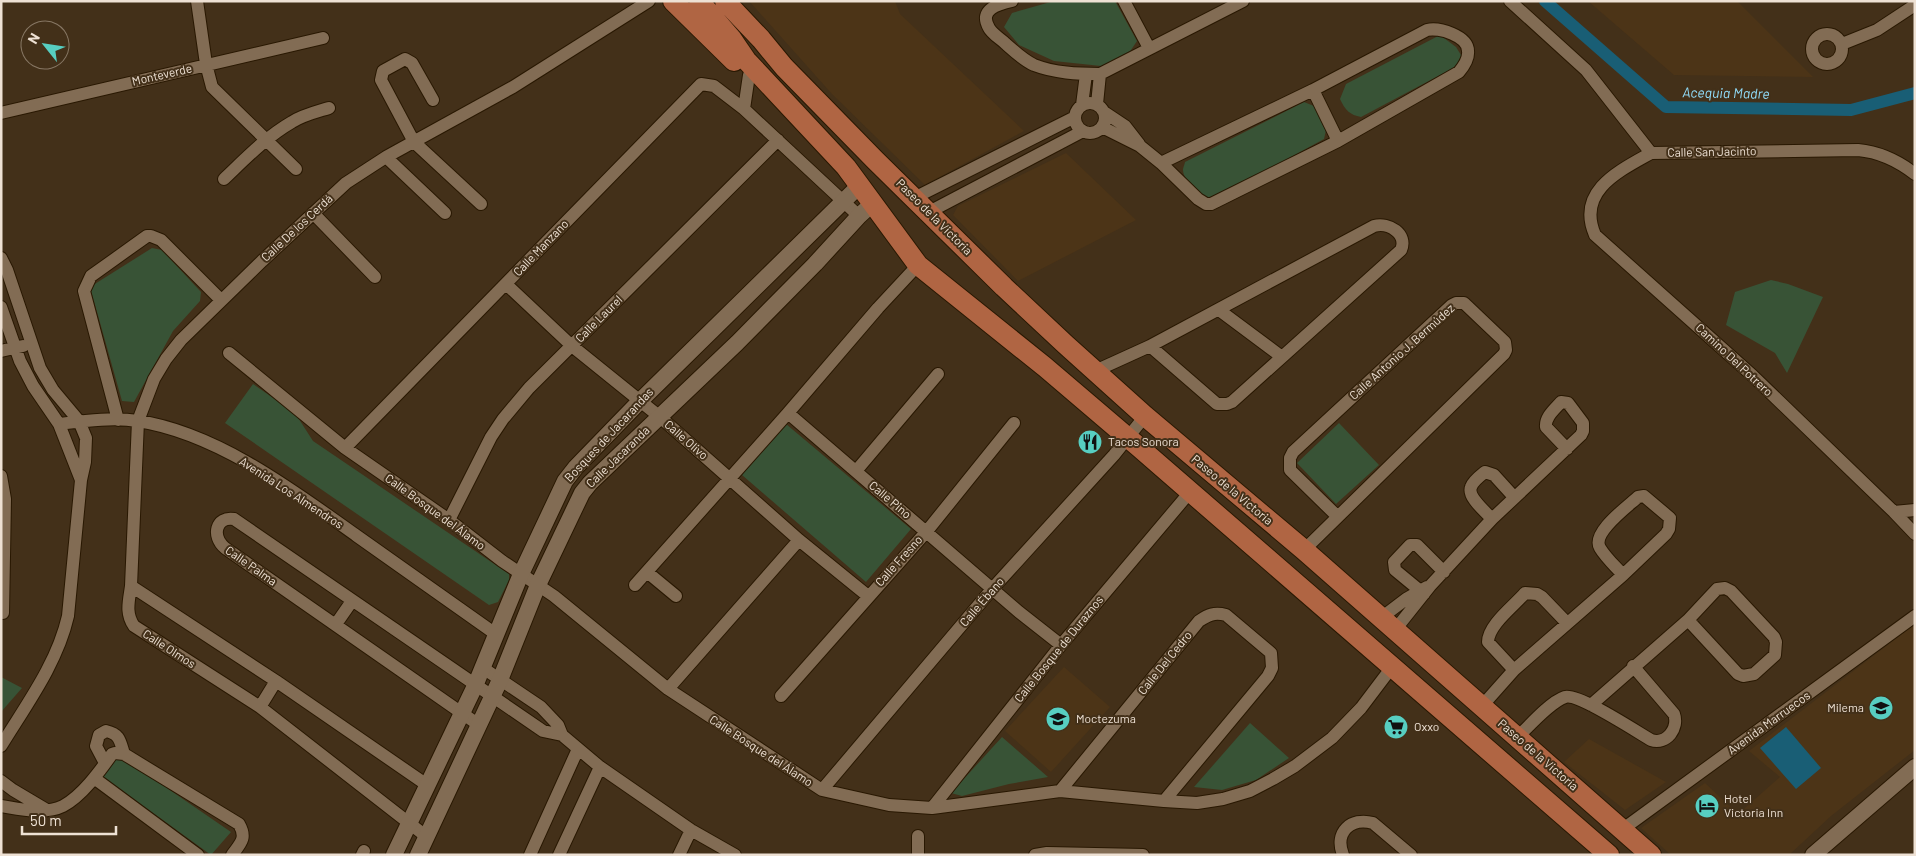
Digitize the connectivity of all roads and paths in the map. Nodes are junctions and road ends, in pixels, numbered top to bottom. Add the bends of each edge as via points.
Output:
1 (197, 1) edge
2 (649, 1) edge
3 (673, 1) edge
4 (687, 1) edge
5 (699, 1) edge
6 (725, 1) edge
7 (1012, 1) edge
8 (1124, 1) edge
9 (1243, 1) edge
10 (1510, 1) edge
11 (1915, 5) edge
12 (323, 38) dead end
13 (731, 38) junction
14 (1842, 44) dead end
15 (1149, 48) junction
16 (206, 64) junction
17 (784, 67) junction
18 (1086, 74) junction
19 (1100, 74) junction
20 (749, 76) junction
21 (1313, 90) junction
22 (433, 100) dead end
23 (1082, 105) junction
24 (329, 108) dead end
25 (1101, 108) junction
26 (744, 109) junction
27 (1, 113) edge
28 (1075, 117) junction
29 (1102, 127) junction
30 (1083, 131) junction
31 (266, 139) junction
32 (778, 140) junction
33 (1338, 141) junction
34 (414, 142) junction
35 (1140, 146) junction
36 (831, 152) junction
37 (1651, 153) junction
38 (386, 157) junction
39 (1160, 163) junction
40 (296, 169) dead end
41 (1915, 174) edge
42 (224, 179) dead end
43 (860, 185) junction
44 (914, 198) junction
45 (842, 201) junction
46 (481, 204) dead end
47 (865, 210) junction
48 (929, 212) junction
49 (313, 213) junction
50 (446, 213) dead end
51 (1, 258) edge
52 (918, 265) junction
53 (375, 277) dead end
54 (506, 284) junction
55 (221, 300) junction
56 (1, 306) edge
57 (1219, 310) junction
58 (717, 323) junction
59 (25, 326) junction
60 (5, 331) edge
61 (738, 343) junction
62 (31, 344) junction
63 (1066, 344) junction
64 (572, 346) junction
65 (1150, 346) junction
66 (15, 348) junction
67 (1, 351) edge
68 (228, 353) dead end
69 (1282, 357) junction
70 (1045, 367) junction
71 (1095, 371) junction
72 (938, 374) dead end
73 (640, 401) junction
74 (788, 413) junction
75 (1145, 416) junction
76 (660, 418) junction
77 (118, 420) junction
78 (79, 421) junction
79 (138, 421) junction
80 (1014, 423) dead end
81 (59, 424) junction
82 (1127, 438) junction
83 (345, 448) junction
84 (1567, 449) junction
85 (856, 471) junction
86 (1, 476) edge
87 (729, 478) junction
88 (81, 480) junction
89 (1190, 492) junction
90 (1514, 497) junction
91 (1915, 510) edge
92 (1894, 512) junction
93 (1337, 516) junction
94 (1492, 519) junction
95 (449, 520) junction
96 (926, 531) junction
97 (1915, 534) edge
98 (799, 540) junction
99 (1304, 550) junction
100 (647, 572) junction
101 (1444, 572) junction
102 (521, 574) junction
103 (1623, 575) junction
104 (538, 585) junction
105 (635, 585) dead end
106 (2, 586) edge
107 (131, 586) junction
108 (993, 588) junction
109 (1425, 590) junction
110 (676, 596) dead end
111 (868, 596) junction
112 (352, 601) junction
113 (3, 613) dead end
114 (1915, 616) edge
115 (1688, 620) junction
116 (1567, 623) junction
117 (336, 624) junction
118 (1388, 624) junction
119 (497, 635) junction
120 (1061, 645) junction
121 (1634, 666) junction
122 (1392, 667) junction
123 (483, 668) junction
124 (1514, 670) junction
125 (500, 680) junction
126 (276, 681) junction
127 (475, 686) junction
128 (668, 689) junction
129 (781, 696) dead end
130 (492, 697) junction
131 (1591, 705) junction
132 (1482, 706) junction
133 (260, 707) junction
134 (462, 714) junction
135 (479, 725) junction
136 (562, 735) junction
137 (1518, 738) junction
138 (1, 746) edge
139 (578, 749) junction
140 (124, 754) junction
141 (105, 763) junction
142 (600, 767) junction
143 (1915, 767) edge
144 (94, 778) junction
145 (1, 781) edge
146 (427, 785) junction
147 (13, 790) junction
148 (822, 790) junction
149 (1060, 791) junction
150 (1164, 801) junction
151 (2, 806) edge
152 (932, 808) junction
153 (45, 809) junction
154 (409, 824) junction
155 (1623, 829) junction
156 (691, 830) junction
157 (918, 836) dead end
158 (427, 837) junction
159 (713, 850) edge
160 (1123, 854) edge
161 (198, 855) edge
162 (232, 855) edge
163 (394, 855) edge
164 (418, 855) edge
165 (530, 855) edge
166 (559, 855) edge
167 (679, 855) edge
168 (735, 855) edge
169 (918, 855) edge
170 (1035, 855) edge
171 (1142, 855) edge
172 (1343, 855) edge
173 (1411, 855) edge
174 (1609, 855) edge
175 (1652, 855) edge
176 (1813, 855) edge

1 - 16 street
2 - 34 street, Calle De los Cerdá via 513,87
3 - 20 main road
4 - 13 main road
5 - 13 main road
6 - 17 main road, Paseo de la Victoria
7 - 18 street via 991,8 987,16 989,28 1032,64 1060,72
8 - 15 street
9 - 15 street
10 - 37 street, Calle San Jacinto via 1586,70
11 - 14 street via 1877,30
12 - 16 street, Monteverde
13 - 17 main road via 757,49
13 - 36 main road via 746,60
15 - 19 street
16 - 27 street, Monteverde
16 - 31 street via 212,87
17 - 44 main road, Paseo de la Victoria
18 - 19 street
18 - 23 street
19 - 25 street
20 - 26 street
20 - 36 main road via 802,136 816,147
21 - 33 street
21 - 33 street via 1433,28 1446,31 1468,49 1465,65 1459,72
21 - 39 street
22 - 34 street via 412,63 405,59 384,71 381,80
23 - 25 street via 1087,103
23 - 28 street
24 - 31 street via 304,116
25 - 29 street via 1105,117
25 - 35 street via 1125,126
26 - 32 street, Calle Manzano
26 - 54 street, Calle Manzano via 714,86 701,84
28 - 30 street via 1076,124
28 - 44 street
29 - 30 street via 1093,133
29 - 35 street
30 - 48 street
31 - 40 street
31 - 42 street
32 - 45 street, Calle Manzano
32 - 64 street, Calle Laurel
33 - 39 street via 1211,204 1198,200
34 - 38 street, Calle De los Cerdá
34 - 46 street
35 - 39 street
36 - 43 main road
37 - 41 street, Calle San Jacinto via 1874,151
37 - 92 street, Camino Del Potrero via 1602,185 1592,202 1590,214 1595,235 1753,376
38 - 49 street, Calle De los Cerdá via 346,183
38 - 50 street
43 - 45 street, Bosques de Jacarandas
43 - 47 main road
44 - 48 main road, Paseo de la Victoria
45 - 47 street, Calle Manzano
45 - 58 street, Bosques de Jacarandas
47 - 52 main road
47 - 61 street, Calle Jacaranda
48 - 63 main road, Paseo de la Victoria
49 - 53 street
49 - 55 street, Calle De los Cerdá
51 - 59 street
52 - 70 main road
52 - 74 street
54 - 64 street, Calle Olivo
54 - 83 street, Calle Manzano
55 - 77 street via 161,240 151,236 91,276 84,291
55 - 79 street, Calle De los Cerdá via 166,359 154,378
56 - 60 street
57 - 65 street
57 - 69 street
57 - 69 street via 1374,226 1390,226 1404,241 1401,250
58 - 61 street
58 - 73 street, Bosques de Jacarandas
59 - 60 street
59 - 62 street
60 - 66 street
61 - 76 street, Calle Jacaranda
62 - 66 street
62 - 78 street via 53,390
63 - 70 main road
63 - 71 main road, Paseo de la Victoria
64 - 73 street, Calle Olivo
64 - 95 street, Calle Laurel via 503,419 491,436
65 - 69 street via 1222,405 1232,402
65 - 71 street
66 - 67 street
66 - 81 street via 30,380
68 - 83 street, Calle Bosque del Álamo
70 - 82 main road
71 - 75 main road, Paseo de la Victoria
72 - 85 street
73 - 76 street, Calle Olivo
73 - 102 street, Bosques de Jacarandas via 565,481
74 - 85 street, Calle Pino
74 - 87 street
75 - 82 street, Calle Ébano
75 - 99 main road, Paseo de la Victoria
76 - 87 street, Calle Olivo
76 - 104 street, Calle Jacaranda via 590,482
77 - 78 street, Avenida Los Almendros
77 - 79 street, Avenida Los Almendros
78 - 81 street, Avenida Los Almendros
78 - 88 street via 86,446
79 - 107 street, Calle De los Cerdá
79 - 119 street, Avenida Los Almendros via 183,432 243,461 318,509
80 - 96 street, Calle Fresno
81 - 88 street
82 - 89 main road
82 - 108 street, Calle Ébano
83 - 95 street, Calle Bosque del Álamo
84 - 84 street via 1581,435 1583,423 1568,403 1561,402 1546,424
84 - 90 street
85 - 96 street, Calle Pino
86 - 106 street via 5,509
87 - 98 street, Calle Olivo
87 - 100 street
88 - 138 street via 64,634 58,651
89 - 120 street, Calle Bosque de Duraznos
89 - 122 main road
90 - 94 street
90 - 94 street via 1492,473 1485,472 1471,487 1471,495
91 - 92 street
92 - 97 street, Camino Del Potrero
93 - 93 street, Calle Antonio J. Bermúdez via 1504,354 1505,342 1464,303 1452,305 1290,458 1290,470
93 - 99 street, Calle Antonio J. Bermúdez
94 - 101 street
95 - 102 street, Calle Bosque del Álamo
96 - 108 street, Calle Pino
96 - 111 street, Calle Fresno
98 - 111 street, Calle Olivo
98 - 128 street
99 - 118 main road, Paseo de la Victoria
100 - 105 street
100 - 110 street
101 - 109 street
101 - 109 street via 1419,547 1410,545 1394,562 1394,568
102 - 104 street, Calle Bosque del Álamo
102 - 119 street, Bosques de Jacarandas
103 - 103 street via 1599,547 1598,541 1603,530 1638,497 1644,496 1670,518 1668,529
103 - 116 street
104 - 125 street, Calle Jacaranda
104 - 128 street, Calle Bosque del Álamo
106 - 113 street
107 - 126 street
107 - 133 street, Calle Olmos via 128,608 134,626
108 - 120 street, Calle Pino
108 - 148 street, Calle Ébano
109 - 118 street
109 - 118 street
111 - 129 street, Calle Fresno
112 - 117 street
112 - 117 street, Calle Palma via 234,519 226,519 217,528 216,539 225,548
112 - 127 street, Calle Palma
114 - 155 street, Avenida Marruecos
115 - 115 street via 1717,589 1728,589 1774,637 1775,655 1754,674 1738,674
115 - 121 street
116 - 124 street
116 - 124 street via 1542,597 1525,593 1491,629 1488,637 1488,642
117 - 134 street, Calle Palma
118 - 132 main road, Paseo de la Victoria
119 - 123 street, Bosques de Jacarandas
120 - 152 street, Calle Bosque de Duraznos
121 - 131 street
121 - 131 street via 1674,714 1675,728 1666,739 1651,740
122 - 150 street, Calle Bosque del Álamo via 1361,708 1332,738 1273,779 1224,799 1197,803
122 - 174 main road
123 - 125 street
123 - 127 street, Bosques de Jacarandas
124 - 132 street
125 - 130 street, Calle Jacaranda
125 - 136 street via 542,707 558,725
126 - 133 street
126 - 146 street
127 - 130 street, Calle Palma
127 - 134 street, Bosques de Jacarandas
128 - 148 street, Calle Bosque del Álamo
130 - 135 street, Calle Jacaranda
130 - 136 street, Calle Palma via 543,731
131 - 137 street via 1567,696 1557,701
132 - 137 main road, Paseo de la Victoria
133 - 154 street, Calle Olmos
134 - 135 street, Calle Palma
134 - 146 street, Bosques de Jacarandas
135 - 158 street, Calle Jacaranda
136 - 139 street
137 - 155 main road, Paseo de la Victoria
139 - 142 street
139 - 165 street
140 - 141 street via 115,753
140 - 141 street via 120,739 106,731 99,735 96,746
140 - 162 street via 239,824 243,840
141 - 144 street
142 - 156 street
142 - 166 street
143 - 176 street
144 - 153 street via 64,805
144 - 161 street
145 - 147 street
146 - 154 street, Bosques de Jacarandas
147 - 151 street
147 - 153 street
148 - 152 street, Calle Bosque del Álamo via 889,805
149 - 150 street, Calle Bosque del Álamo
149 - 150 street, Calle Del Cedro via 1199,621 1209,614 1226,615 1271,653 1272,668
149 - 152 street, Calle Bosque del Álamo
151 - 153 street via 29,811
154 - 158 street, Calle Olmos
154 - 163 street, Bosques de Jacarandas
155 - 175 main road, Paseo de la Victoria
156 - 159 street
156 - 167 street
157 - 169 street
158 - 164 street, Calle Jacaranda
159 - 168 street
160 - 170 street via 1047,852
160 - 171 street
172 - 173 street via 1340,843 1344,831 1351,824 1365,821 1373,823

